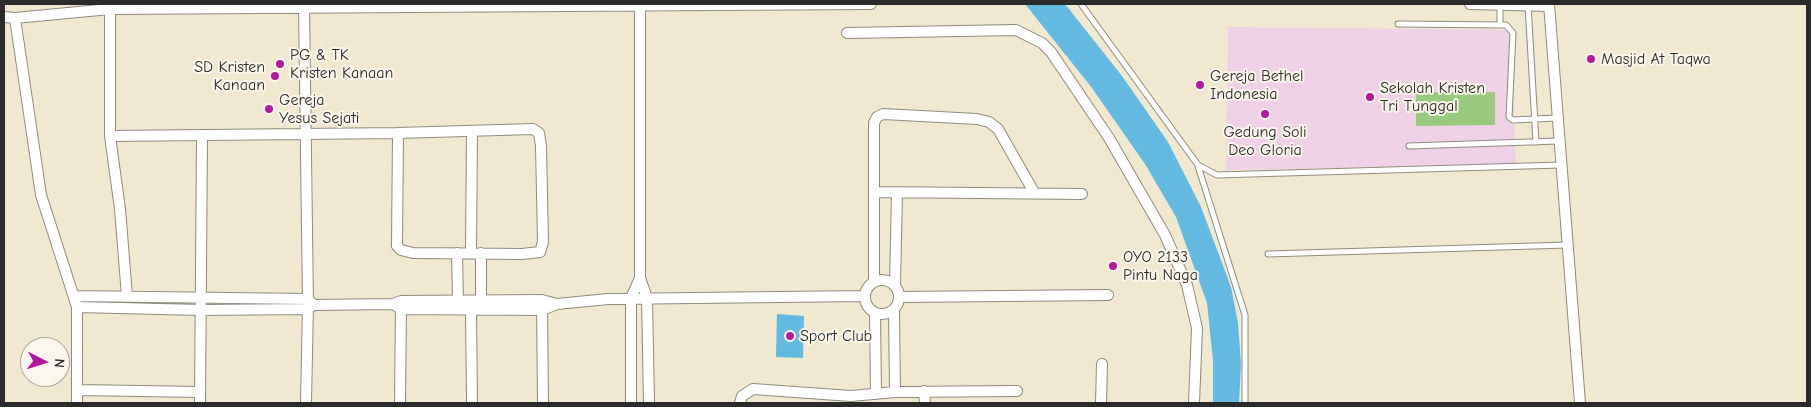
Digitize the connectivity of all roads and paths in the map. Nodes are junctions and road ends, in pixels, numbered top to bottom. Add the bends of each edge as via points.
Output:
1 (871, 4) edge
2 (1081, 4) edge
3 (1470, 4) edge
4 (1500, 4) edge
5 (1528, 4) edge
6 (304, 5) edge
7 (640, 5) edge
8 (1549, 5) edge
9 (110, 7) edge
10 (4, 16) edge
11 (15, 18) junction
12 (1398, 24) dead end
13 (1500, 25) junction
14 (847, 33) dead end
15 (1535, 118) junction
16 (1557, 118) junction
17 (472, 132) junction
18 (398, 133) junction
19 (305, 134) junction
20 (202, 135) junction
21 (110, 136) junction
22 (1559, 141) junction
23 (1536, 142) junction
24 (1409, 146) dead end
25 (1198, 165) junction
26 (1561, 165) junction
27 (875, 192) junction
28 (896, 193) junction
29 (1035, 194) junction
30 (1082, 194) dead end
31 (1567, 245) junction
32 (457, 253) junction
33 (476, 253) junction
34 (1268, 254) dead end
35 (640, 278) junction
36 (874, 281) junction
37 (895, 284) junction
38 (1108, 295) dead end
39 (74, 296) junction
40 (127, 296) junction
41 (864, 296) junction
42 (201, 297) junction
43 (900, 297) junction
44 (631, 298) junction
45 (646, 298) junction
46 (458, 301) junction
47 (481, 301) junction
48 (310, 304) junction
49 (398, 305) junction
50 (542, 305) junction
51 (77, 308) junction
52 (201, 310) junction
53 (471, 310) junction
54 (894, 310) junction
55 (875, 313) junction
56 (1102, 364) dead end
57 (78, 390) junction
58 (924, 391) junction
59 (1017, 391) dead end
60 (200, 392) junction
61 (895, 392) junction
62 (876, 394) junction
63 (851, 400) edge
64 (77, 403) edge
65 (200, 403) edge
66 (306, 403) edge
67 (400, 403) edge
68 (472, 403) edge
69 (543, 403) edge
70 (631, 403) edge
71 (649, 403) edge
72 (740, 403) edge
73 (925, 403) edge
74 (1101, 403) edge
75 (1194, 403) edge
76 (1245, 403) edge
77 (1580, 403) edge

1 - 7 street
2 - 25 lane
3 - 4 street
4 - 5 street
4 - 13 lane
5 - 8 street
5 - 15 lane
6 - 7 street
6 - 9 street
6 - 19 street
7 - 35 street
8 - 16 street
9 - 11 street
9 - 21 street
10 - 11 street
11 - 39 street via 41,194
12 - 13 lane
13 - 15 lane via 1511,28 1513,33 1509,117 1513,120
14 - 75 street via 1016,30 1042,43 1051,52 1109,138 1165,234 1187,285 1197,328
15 - 16 lane
15 - 23 lane
16 - 22 street
17 - 18 street
17 - 33 street
17 - 33 street via 533,129 539,133 541,146 543,242 540,252
18 - 19 street
18 - 32 street via 397,246 413,253
19 - 20 street
19 - 48 street
20 - 21 street
20 - 42 street
21 - 40 street
22 - 23 lane
22 - 26 street
23 - 24 lane
25 - 26 lane via 1217,175
25 - 76 lane via 1245,315
26 - 31 street
27 - 28 street
27 - 29 street via 874,123 883,114 989,122 998,129
27 - 36 street
28 - 29 street
28 - 37 street
29 - 30 street
31 - 34 lane
31 - 77 street
32 - 33 street
32 - 46 street
33 - 47 street
35 - 44 street
35 - 45 street
36 - 37 street via 882,279
36 - 41 street
37 - 43 street
38 - 43 street
39 - 40 street
39 - 51 street
40 - 42 street
41 - 45 street
41 - 55 street via 869,309
42 - 48 street
42 - 52 street
43 - 54 street
44 - 45 street
44 - 50 street
44 - 70 street
45 - 71 street
46 - 47 street
46 - 49 street
47 - 50 street
48 - 49 street
48 - 52 street
48 - 66 street
49 - 53 street
49 - 67 street
50 - 53 street
50 - 69 street
51 - 52 street
51 - 57 street
52 - 60 street
53 - 68 street
54 - 55 street
54 - 61 street
55 - 62 street
56 - 74 street
57 - 60 street
57 - 64 street
58 - 59 street
58 - 61 street
58 - 73 street
60 - 65 street
61 - 62 street
62 - 63 street
63 - 72 street via 753,389 742,396

